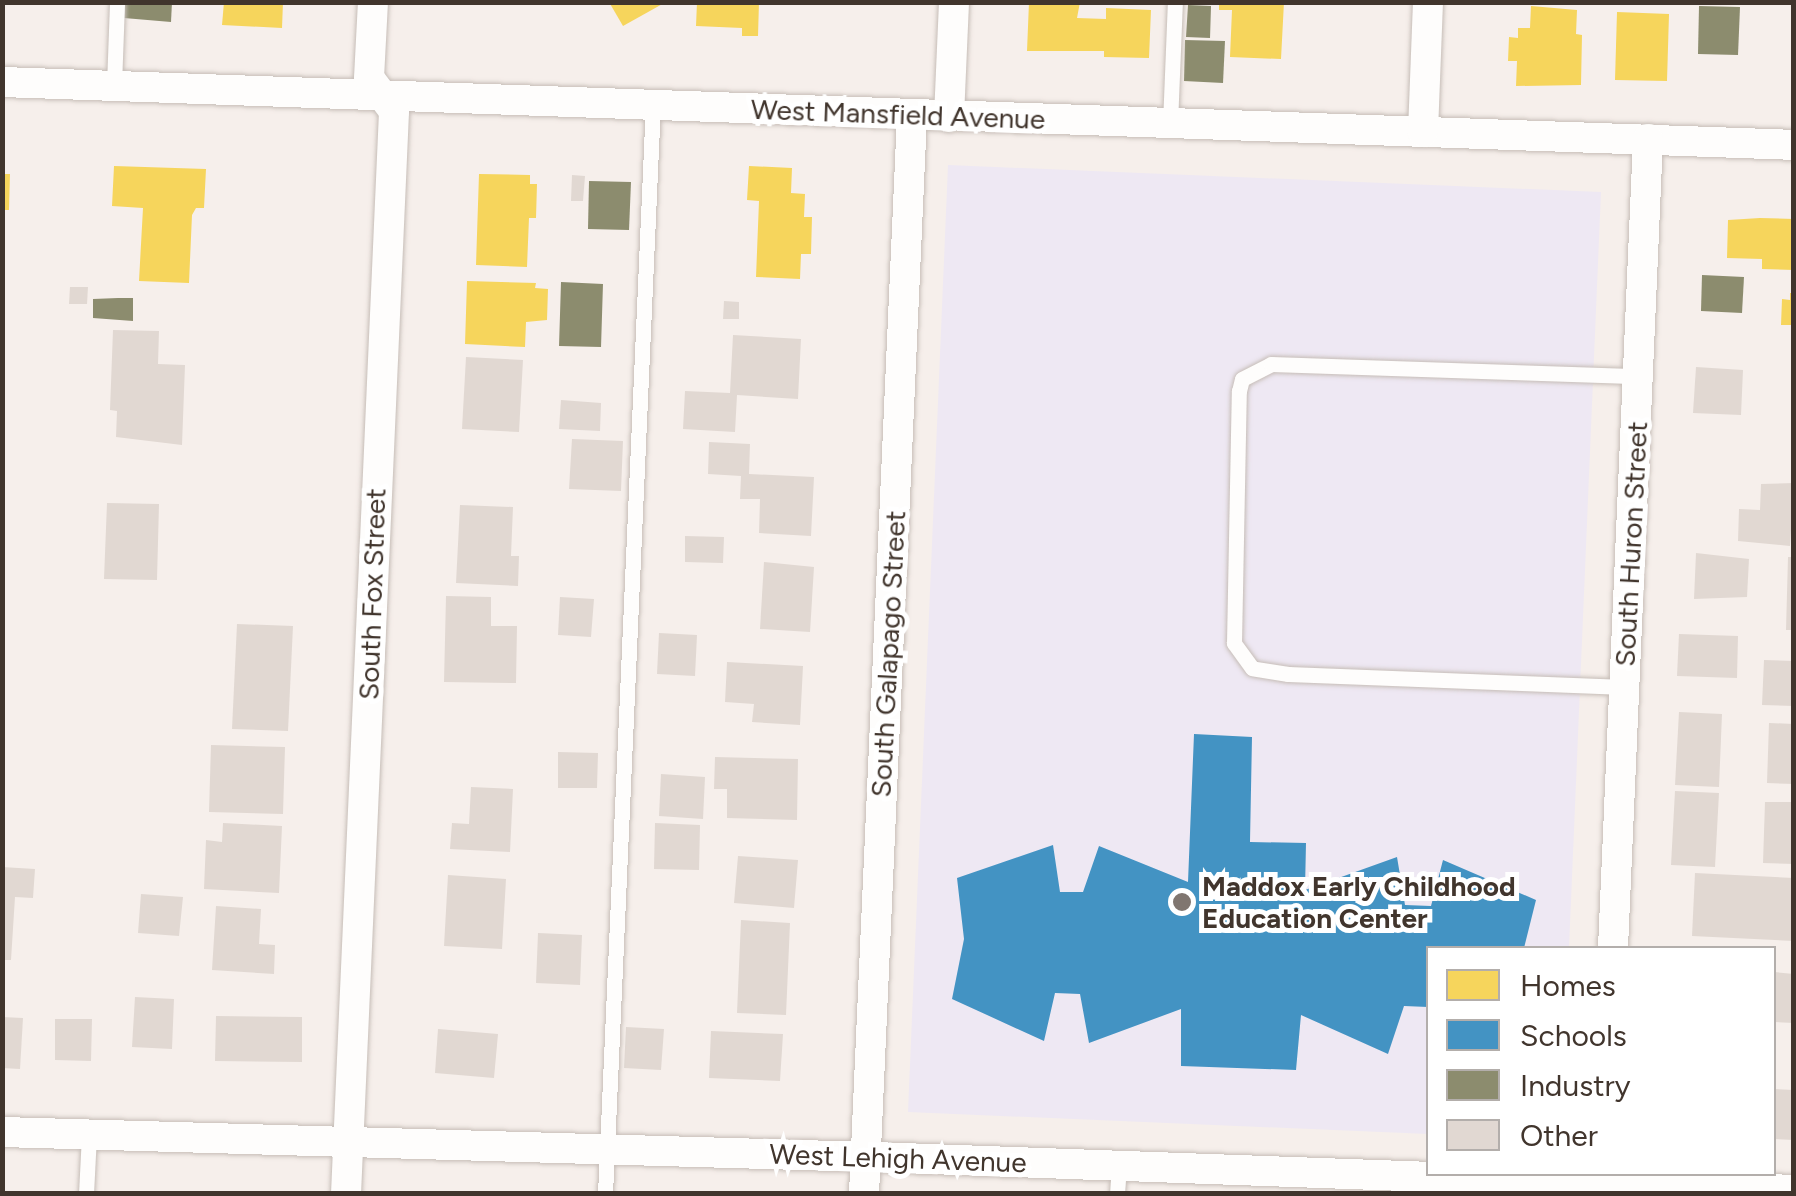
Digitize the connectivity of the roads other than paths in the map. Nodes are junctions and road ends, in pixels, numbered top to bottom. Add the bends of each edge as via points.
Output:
1 (117, 2) edge
2 (373, 2) edge
3 (954, 2) edge
4 (1174, 2) edge
5 (1428, 2) edge
6 (2, 82) edge
7 (114, 86) junction
8 (380, 95) junction
9 (653, 106) junction
10 (912, 115) junction
11 (949, 117) junction
12 (1170, 124) junction
13 (1423, 132) junction
14 (1648, 139) junction
15 (1794, 145) edge
16 (1639, 376) junction
17 (1624, 687) junction
18 (1614, 946) edge
19 (2, 1132) edge
20 (89, 1135) junction
21 (348, 1143) junction
22 (607, 1150) junction
23 (866, 1157) junction
24 (1604, 1178) edge
25 (1118, 1179) edge
26 (1378, 1183) edge
27 (1636, 1188) edge
28 (1794, 1190) edge
29 (86, 1194) edge
30 (346, 1194) edge
31 (605, 1194) edge
32 (864, 1194) edge

1 - 7 lane
2 - 8 street, South Fox Street via 369,78
3 - 11 street
4 - 12 lane
5 - 13 street
6 - 7 street, West Mansfield Avenue
7 - 8 street, West Mansfield Avenue
8 - 9 street, West Mansfield Avenue
8 - 21 street, South Fox Street via 394,111
9 - 10 street, West Mansfield Avenue
9 - 22 lane
10 - 11 street, West Mansfield Avenue
10 - 23 street, South Galapago Street
11 - 12 street, West Mansfield Avenue
12 - 13 street, West Mansfield Avenue
13 - 14 street, West Mansfield Avenue
14 - 15 street, West Mansfield Avenue
14 - 16 street, South Huron Street
16 - 17 street, South Huron Street
16 - 17 lane via 1271,364 1242,379 1239,391 1234,644 1252,668
17 - 18 street, South Huron Street
19 - 20 street, West Lehigh Avenue
20 - 21 street, West Lehigh Avenue
20 - 29 lane
21 - 22 street, West Lehigh Avenue
21 - 30 street, South Fox Street
22 - 23 street, West Lehigh Avenue
22 - 31 lane
23 - 25 street, West Lehigh Avenue
23 - 32 street, South Galapago Street
24 - 26 street, West Lehigh Avenue
24 - 27 street, West Lehigh Avenue
25 - 26 street, West Lehigh Avenue
27 - 28 street, West Lehigh Avenue

